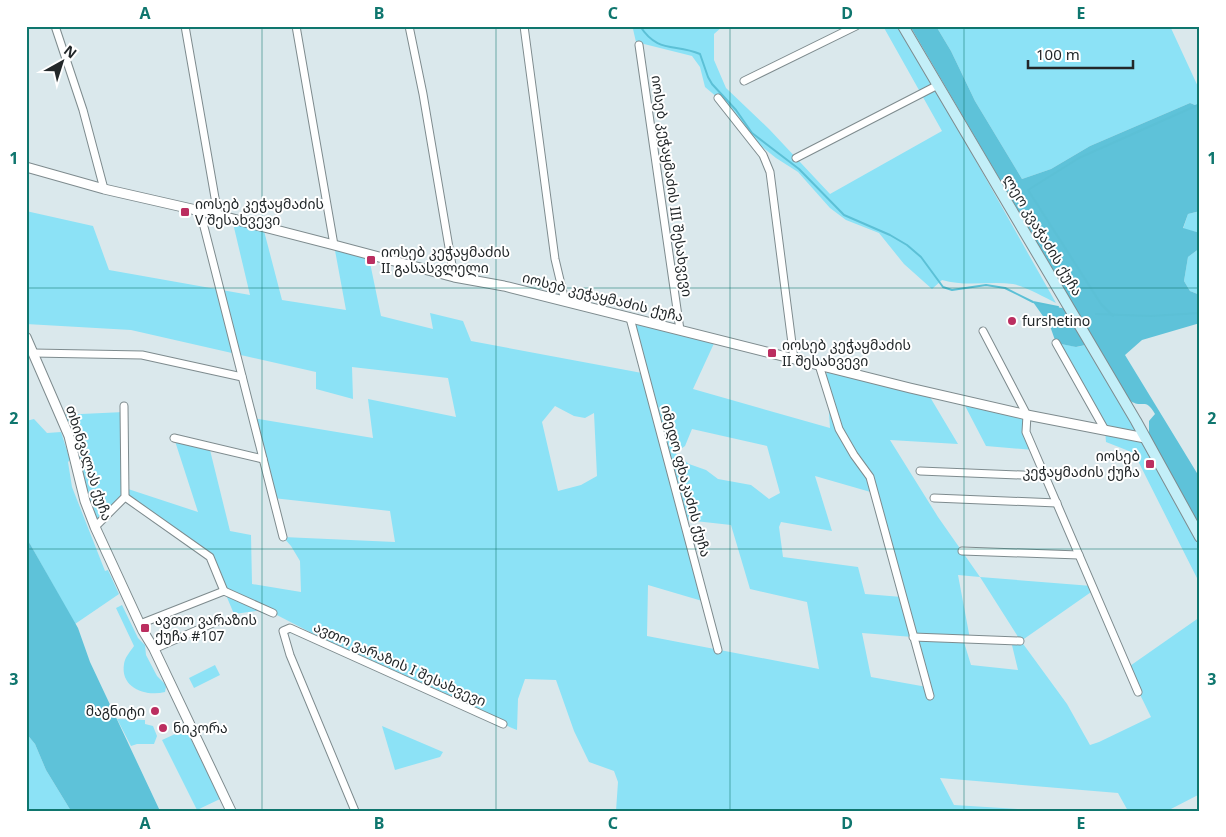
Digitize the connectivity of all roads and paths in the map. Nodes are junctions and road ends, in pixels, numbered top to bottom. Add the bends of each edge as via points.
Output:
1 (55, 26) edge
2 (185, 26) edge
3 (296, 26) edge
4 (409, 26) edge
5 (524, 26) edge
6 (856, 26) edge
7 (903, 26) edge
8 (639, 44) dead end
9 (744, 81) dead end
10 (938, 85) junction
11 (718, 98) dead end
12 (796, 158) dead end
13 (26, 167) edge
14 (104, 189) junction
15 (200, 211) junction
16 (218, 215) junction
17 (334, 244) junction
18 (454, 277) junction
19 (565, 301) junction
20 (630, 318) junction
21 (680, 330) junction
22 (983, 331) dead end
23 (26, 337) edge
24 (1056, 343) dead end
25 (33, 353) junction
26 (794, 359) junction
27 (820, 365) junction
28 (242, 377) junction
29 (124, 406) dead end
30 (1027, 414) junction
31 (1106, 430) junction
32 (174, 438) dead end
33 (1145, 438) junction
34 (263, 459) junction
35 (920, 471) dead end
36 (1046, 476) junction
37 (125, 496) junction
38 (934, 498) dead end
39 (1057, 503) junction
40 (95, 527) junction
41 (283, 537) dead end
42 (1200, 537) edge
43 (962, 551) dead end
44 (1079, 555) junction
45 (224, 591) junction
46 (274, 613) dead end
47 (220, 620) dead end
48 (140, 624) junction
49 (913, 637) junction
50 (1020, 641) dead end
51 (154, 649) junction
52 (718, 650) dead end
53 (1138, 692) dead end
54 (930, 696) dead end
55 (504, 724) dead end
56 (231, 811) edge
57 (354, 811) edge

1 - 14 street via 83,110
2 - 16 street
3 - 17 street
4 - 18 street
5 - 19 street via 555,259
6 - 9 street
7 - 10 main road, ლეო კვაჭაძის ქუჩა
8 - 21 street, იოსებ კეჭაყმაძის III შესახვევი
10 - 12 street
10 - 33 main road, ლეო კვაჭაძის ქუჩა
11 - 26 street via 763,155 770,172
13 - 14 street, იოსებ კეჭაყმაძის ქუჩა
14 - 15 street, იოსებ კეჭაყმაძის ქუჩა
15 - 16 street, იოსებ კეჭაყმაძის ქუჩა
15 - 28 street
16 - 17 street, იოსებ კეჭაყმაძის ქუჩა
17 - 18 street, იოსებ კეჭაყმაძის ქუჩა
18 - 19 street, იოსებ კეჭაყმაძის ქუჩა
19 - 20 street, იოსებ კეჭაყმაძის ქუჩა
20 - 21 street, იოსებ კეჭაყმაძის ქუჩა
20 - 52 street, იმედო ფხაკაძის ქუჩა
21 - 26 street, იოსებ კეჭაყმაძის ქუჩა
22 - 30 street
23 - 25 street, თხინვალას ქუჩა
24 - 31 street
25 - 28 street via 142,355
25 - 40 street, თხინვალას ქუჩა via 69,436
26 - 27 street, იოსებ კეჭაყმაძის ქუჩა
27 - 30 street, იოსებ კეჭაყმაძის ქუჩა
27 - 49 street via 839,429 870,477
28 - 34 street
29 - 37 street
30 - 31 street, იოსებ კეჭაყმაძის ქუჩა
30 - 36 street via 1026,432
31 - 33 street, იოსებ კეჭაყმაძის ქუჩა
32 - 34 street
33 - 42 main road, ლეო კვაჭაძის ქუჩა
34 - 41 street
35 - 36 street
36 - 39 street
37 - 40 street
37 - 45 street via 210,557
38 - 39 street
39 - 44 street
40 - 48 street, თხინვალას ქუჩა
43 - 44 street
44 - 53 street
45 - 46 street
45 - 48 street
47 - 51 street
48 - 51 street, თხინვალას ქუჩა
49 - 50 street
49 - 54 street
51 - 56 street, თხინვალას ქუჩა
55 - 57 street, ავთო ვარაზის I შესახვევი via 286,628 283,631 290,655

